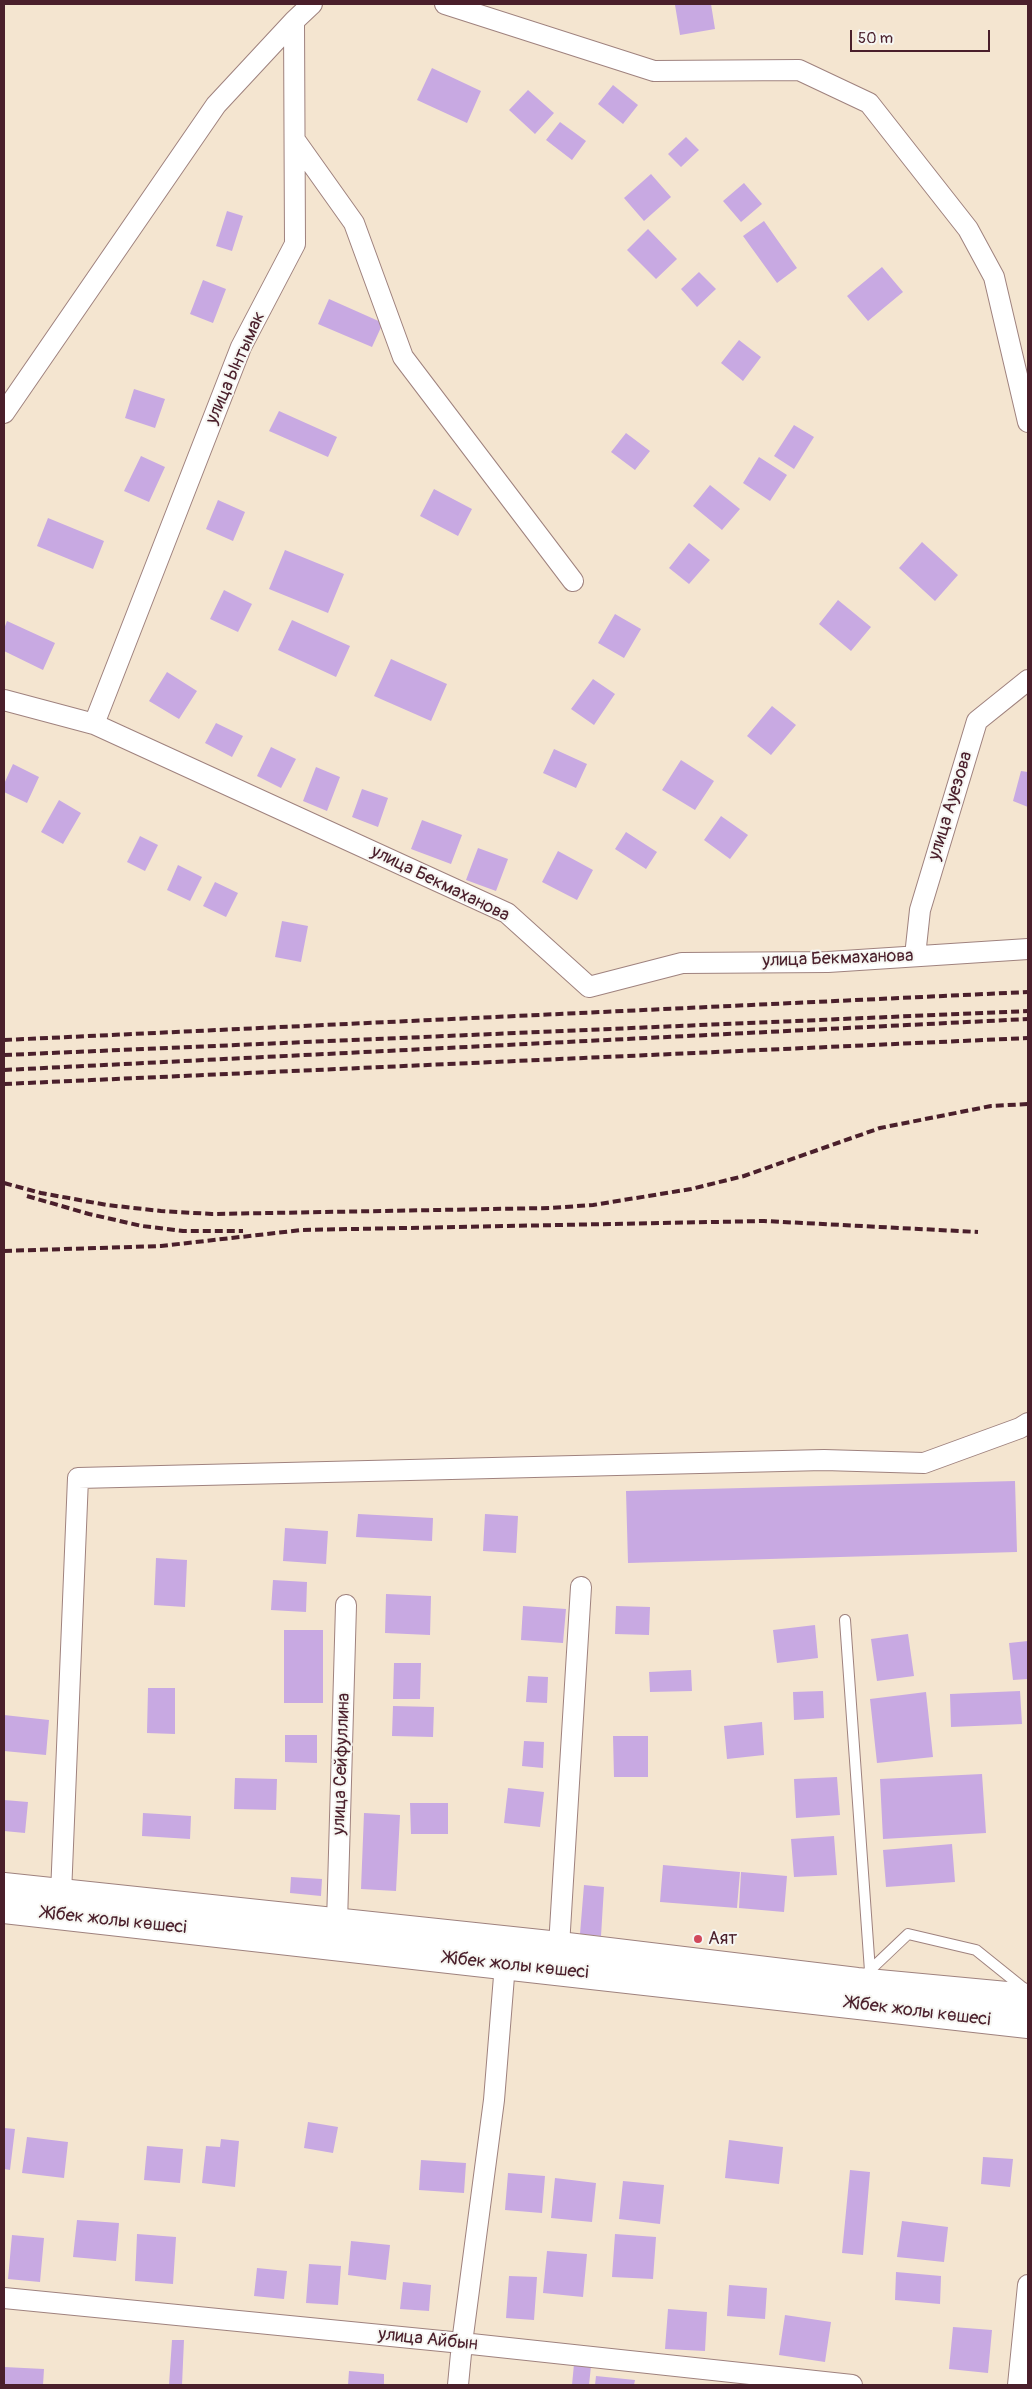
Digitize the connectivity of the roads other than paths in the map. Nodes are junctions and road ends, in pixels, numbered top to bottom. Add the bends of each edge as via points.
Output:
1 (445, 4) edge
2 (303, 9) edge
3 (295, 140) junction
4 (4, 413) edge
5 (1028, 422) edge
6 (573, 581) dead end
7 (1028, 680) edge
8 (4, 700) edge
9 (94, 724) junction
10 (1028, 949) edge
11 (916, 956) junction
12 (1028, 1423) edge
13 (581, 1586) dead end
14 (346, 1605) dead end
15 (846, 1620) dead end
16 (4, 1887) edge
17 (61, 1894) junction
18 (4, 1909) edge
19 (337, 1923) junction
20 (560, 1946) junction
21 (505, 1964) junction
22 (864, 1976) junction
23 (1028, 1991) edge
24 (1028, 1998) edge
25 (1028, 2024) edge
26 (1028, 2285) edge
27 (4, 2298) edge
28 (462, 2343) junction
29 (458, 2385) edge
30 (852, 2385) edge
31 (1018, 2385) edge

1 - 5 street via 654,71 800,70 869,103 968,229 994,277
2 - 3 street, улица Ынтымак
2 - 4 street via 216,105
3 - 6 street via 354,223 402,357
3 - 9 street, улица Ынтымак via 295,244 241,347
7 - 11 street, улица Ауезова via 977,721 920,910
8 - 9 street, улица Бекмаханова
9 - 11 street, улица Бекмаханова via 507,913 589,987 682,963 828,962
10 - 11 street, улица Бекмаханова
12 - 17 street via 924,1463 824,1460 78,1478
13 - 20 street
14 - 19 street, улица Сейфуллина
15 - 22 lane
16 - 17 main road, Жібек жолы көшесі
17 - 19 main road, Жібек жолы көшесі
18 - 21 main road, Жібек жолы көшесі
19 - 20 main road, Жібек жолы көшесі
20 - 22 main road, Жібек жолы көшесі
21 - 25 main road, Жібек жолы көшесі
21 - 28 street via 494,2100
22 - 23 lane via 908,1934 976,1950
22 - 24 main road, Жібек жолы көшесі
26 - 31 street
27 - 28 street, улица Айбын
28 - 29 street
28 - 30 street, улица Айбын

